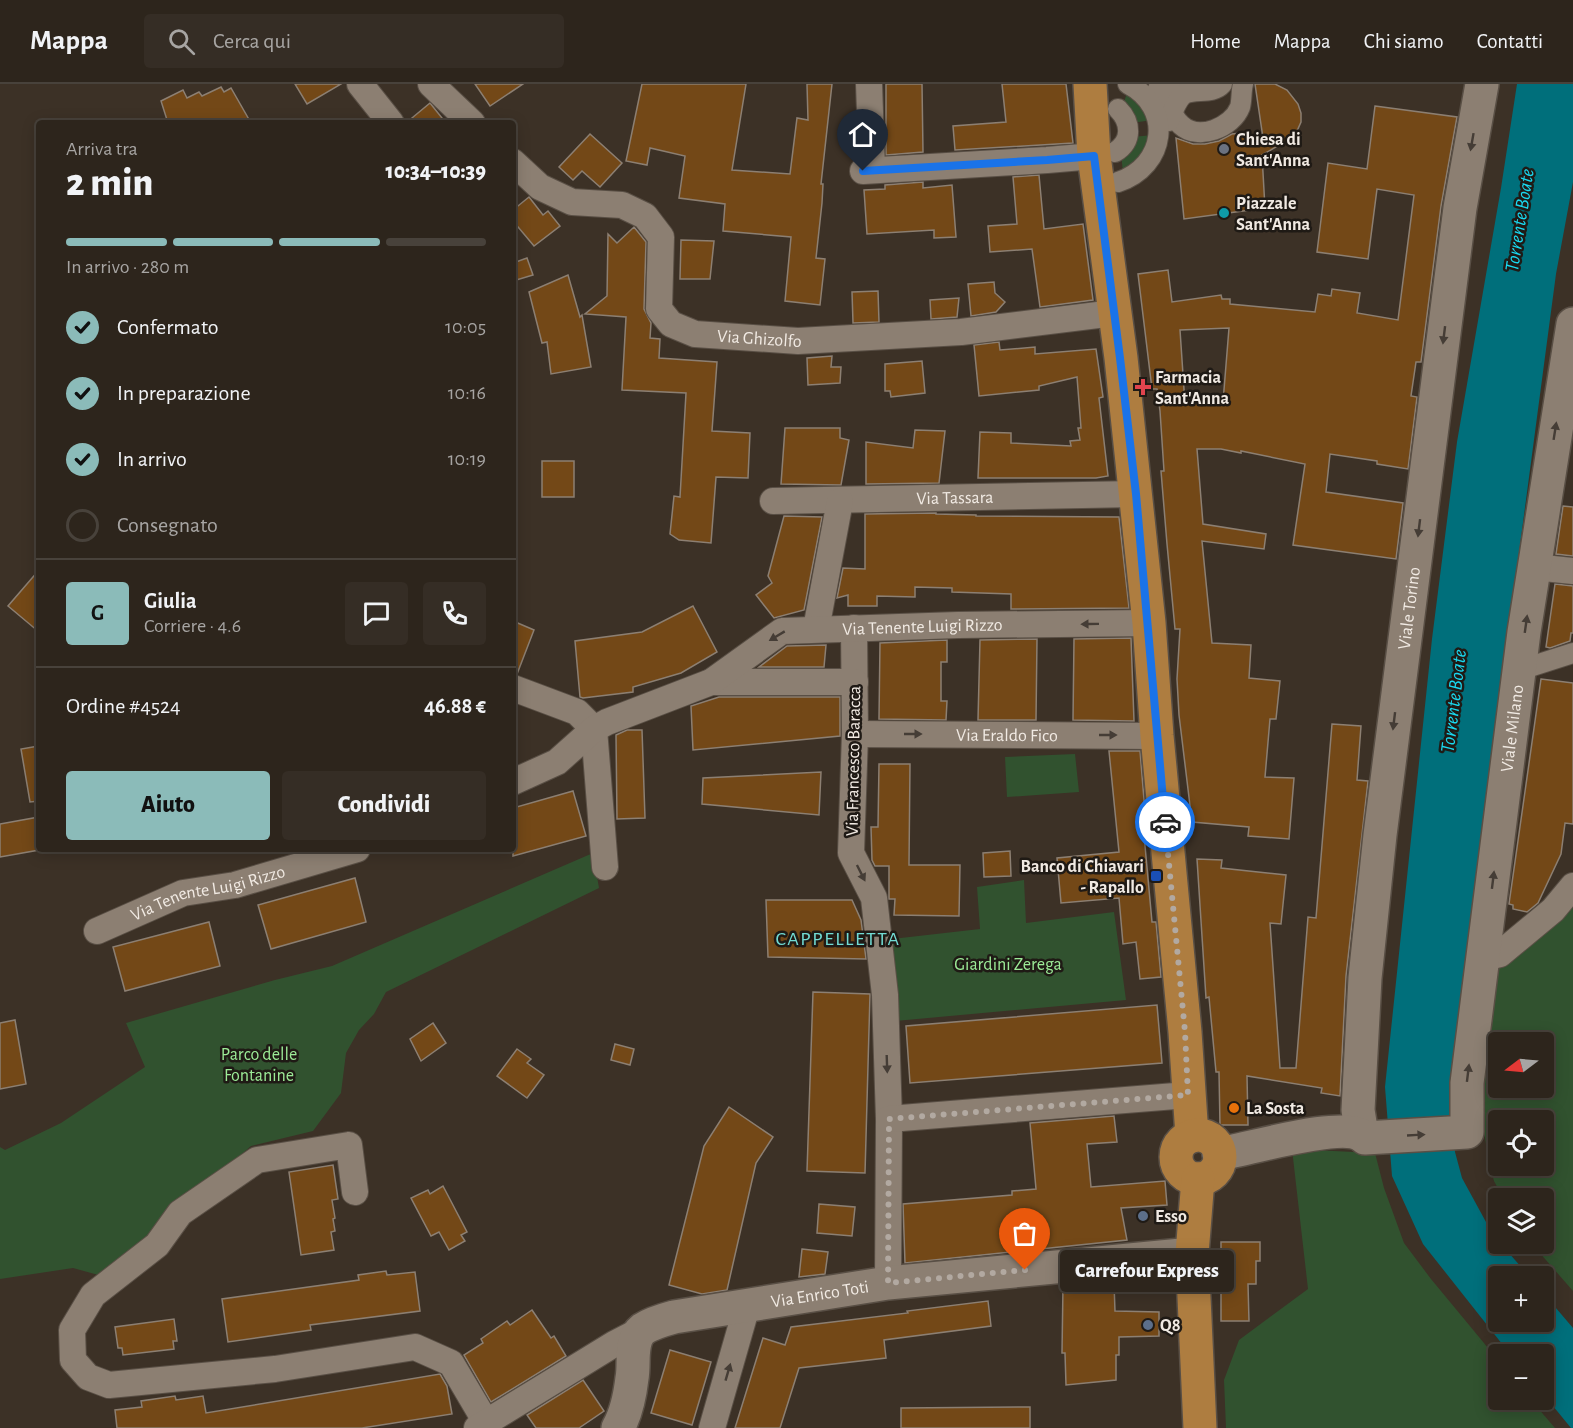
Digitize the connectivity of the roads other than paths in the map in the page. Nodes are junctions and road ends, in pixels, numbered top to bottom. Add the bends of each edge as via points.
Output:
1 (360, 84) edge
2 (430, 84) edge
3 (869, 84) edge
4 (1128, 84) edge
5 (1174, 84) edge
6 (1222, 84) edge
7 (1243, 84) edge
8 (1482, 84) edge
9 (1099, 93) edge
10 (389, 120) edge
11 (469, 120) edge
12 (1166, 121) junction
13 (1104, 154) junction
14 (516, 165) edge
15 (1118, 182) dead end
16 (1114, 313) junction
17 (1573, 324) edge
18 (1136, 494) junction
19 (774, 501) dead end
20 (840, 501) junction
21 (1534, 567) junction
22 (1573, 571) edge
23 (1149, 623) junction
24 (854, 628) junction
25 (816, 629) junction
26 (1573, 653) edge
27 (1520, 670) junction
28 (711, 682) junction
29 (855, 682) junction
30 (516, 689) edge
31 (594, 729) junction
32 (855, 734) junction
33 (1157, 736) junction
34 (516, 781) edge
35 (347, 852) edge
36 (604, 867) dead end
37 (1573, 886) edge
38 (97, 931) dead end
39 (1483, 958) junction
40 (1188, 1095) junction
41 (889, 1119) junction
42 (1363, 1136) junction
43 (1206, 1145) junction
44 (355, 1192) dead end
45 (1192, 1254) junction
46 (888, 1283) junction
47 (747, 1306) junction
48 (641, 1330) junction
49 (482, 1426) edge
50 (618, 1428) edge
51 (712, 1428) edge
52 (1200, 1428) edge

1 - 10 street
2 - 11 street
3 - 13 street via 867,170
4 - 12 street via 1148,98
5 - 12 street via 1158,90 1165,97
6 - 12 street via 1218,89 1184,94
7 - 12 street via 1240,108 1228,122 1212,131 1195,132
8 -> 42 street, Viale Torino via 1460,207 1380,835 1365,978 1358,1110
9 - 13 main road via 1091,121
12 - 15 street via 1151,158 1130,178
13 - 16 main road
14 - 16 street, Via Ghizolfo via 540,187 572,202 622,205 645,216 661,237 659,309 671,324 695,334 798,341 961,332
16 - 18 main road
21 -> 17 street, Viale Milano
18 - 20 street, Via Tassara
18 - 23 main road
19 - 20 street, Via Tassara
20 - 25 street
21 - 22 street
27 -> 21 street, Viale Milano
23 -> 24 street, Via Tenente Luigi Rizzo
23 - 33 main road
24 - 25 street, Via Tenente Luigi Rizzo
24 - 29 street, Via Francesco Baracca
25 -> 28 street, Via Tenente Luigi Rizzo via 782,631
26 - 27 street
39 -> 27 street, Viale Milano
28 - 29 street, Via Tenente Luigi Rizzo
28 - 31 street, Via Tenente Luigi Rizzo
29 - 32 street, Via Francesco Baracca
30 - 31 street via 577,712
31 - 34 street, Via Tenente Luigi Rizzo via 557,762
31 - 36 street
32 -> 33 street, Via Eraldo Fico
32 -> 41 street, Via Francesco Baracca via 851,853 874,898 885,995
33 - 40 main road
35 - 38 street, Via Tenente Luigi Rizzo via 235,885 183,893
37 - 39 street via 1554,910 1500,954
42 -> 39 street, Viale Milano via 1467,1132 1467,1083
40 - 41 street
40 - 43 main road
41 - 46 street, Via Francesco Baracca
42 - 43 street via 1337,1132
43 - 45 main road via 1218,1166 1210,1176 1198,1179
44 - 49 street via 349,1145 257,1160 180,1213 157,1245 93,1295 72,1330 73,1360 88,1377 110,1385 275,1369 415,1347 450,1364
45 - 46 street, Via Enrico Toti
45 - 52 main road
46 - 47 street, Via Enrico Toti
47 - 48 street, Via Enrico Toti via 674,1317
51 -> 47 street
48 - 49 street, Via Enrico Toti
48 - 50 street via 634,1345 633,1377

